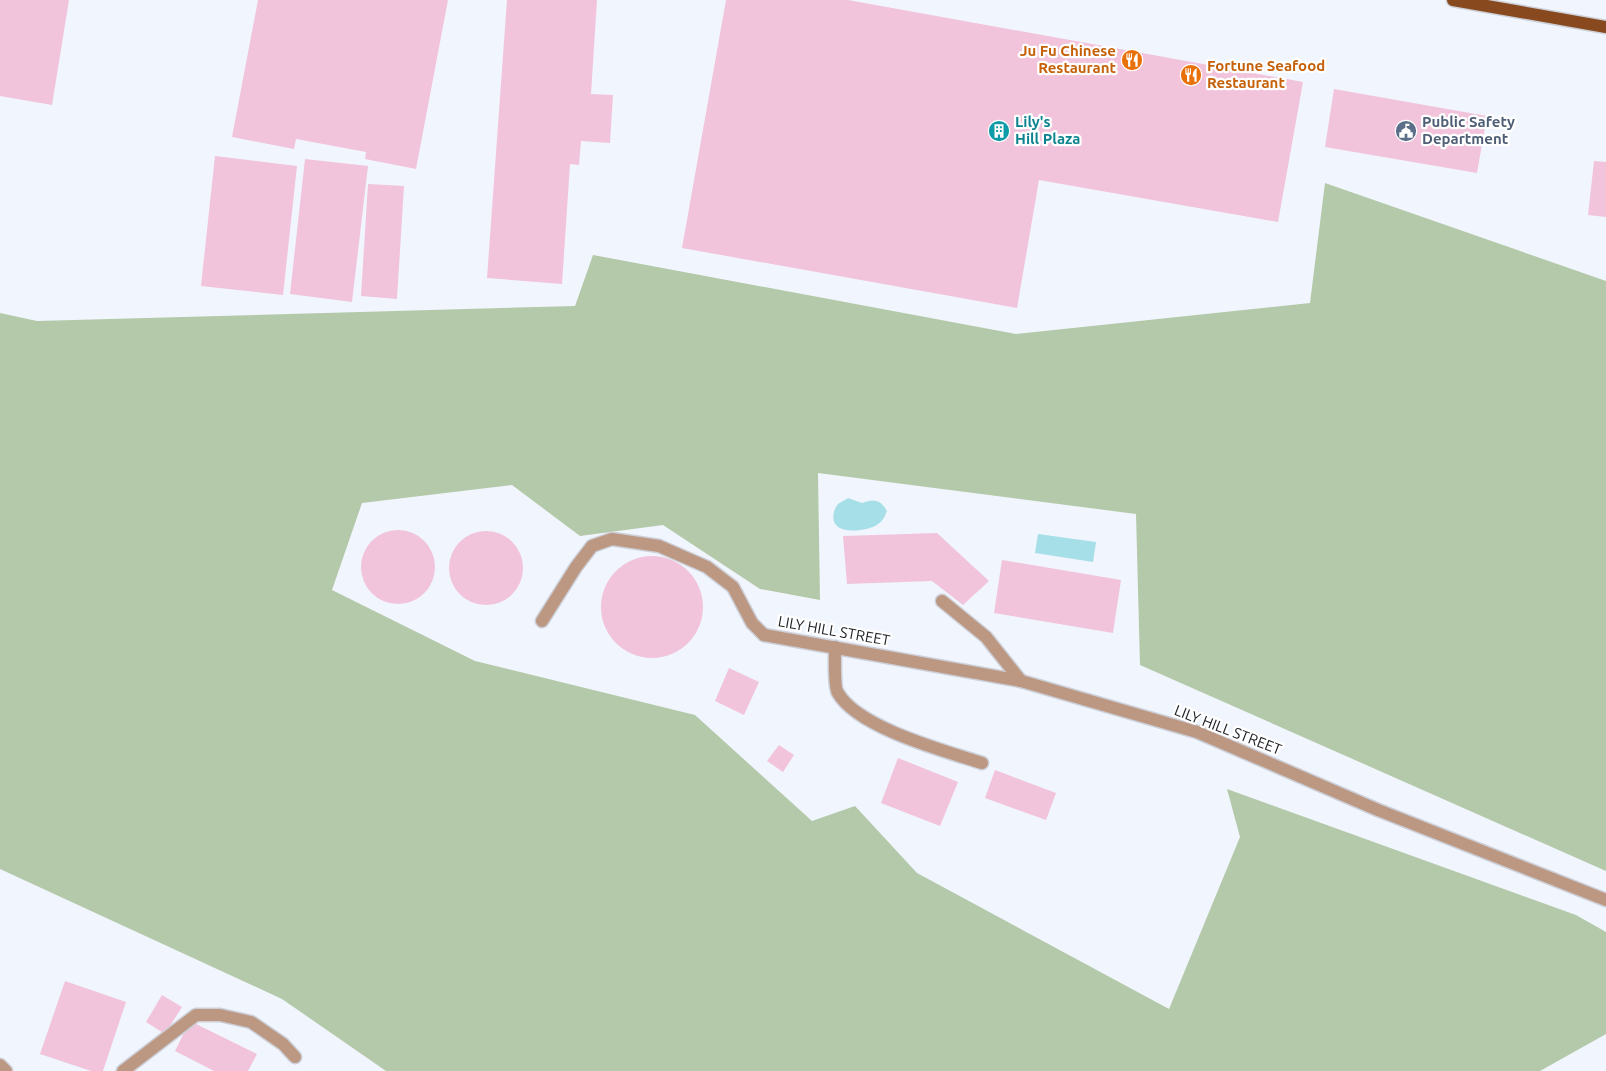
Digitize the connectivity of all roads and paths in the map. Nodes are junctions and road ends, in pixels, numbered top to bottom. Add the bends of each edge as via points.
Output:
1 (1452, 0) edge
2 (1606, 27) edge
3 (942, 601) dead end
4 (542, 621) dead end
5 (834, 647) junction
6 (1021, 681) junction
7 (982, 762) dead end
8 (1606, 900) edge
9 (295, 1057) dead end
10 (0, 1065) edge
11 (6, 1071) edge
12 (123, 1071) edge

1 - 2 main road
3 - 6 street via 986,637
4 - 5 street, LILY HILL STREET via 592,546 612,539 659,546 707,568 734,587 752,623 764,634
5 - 6 street, LILY HILL STREET
5 - 7 street via 837,692 853,711 900,736
6 - 8 street, LILY HILL STREET via 1197,732 1378,810
9 - 12 street via 283,1044 251,1022 220,1015 196,1015
10 - 11 street

